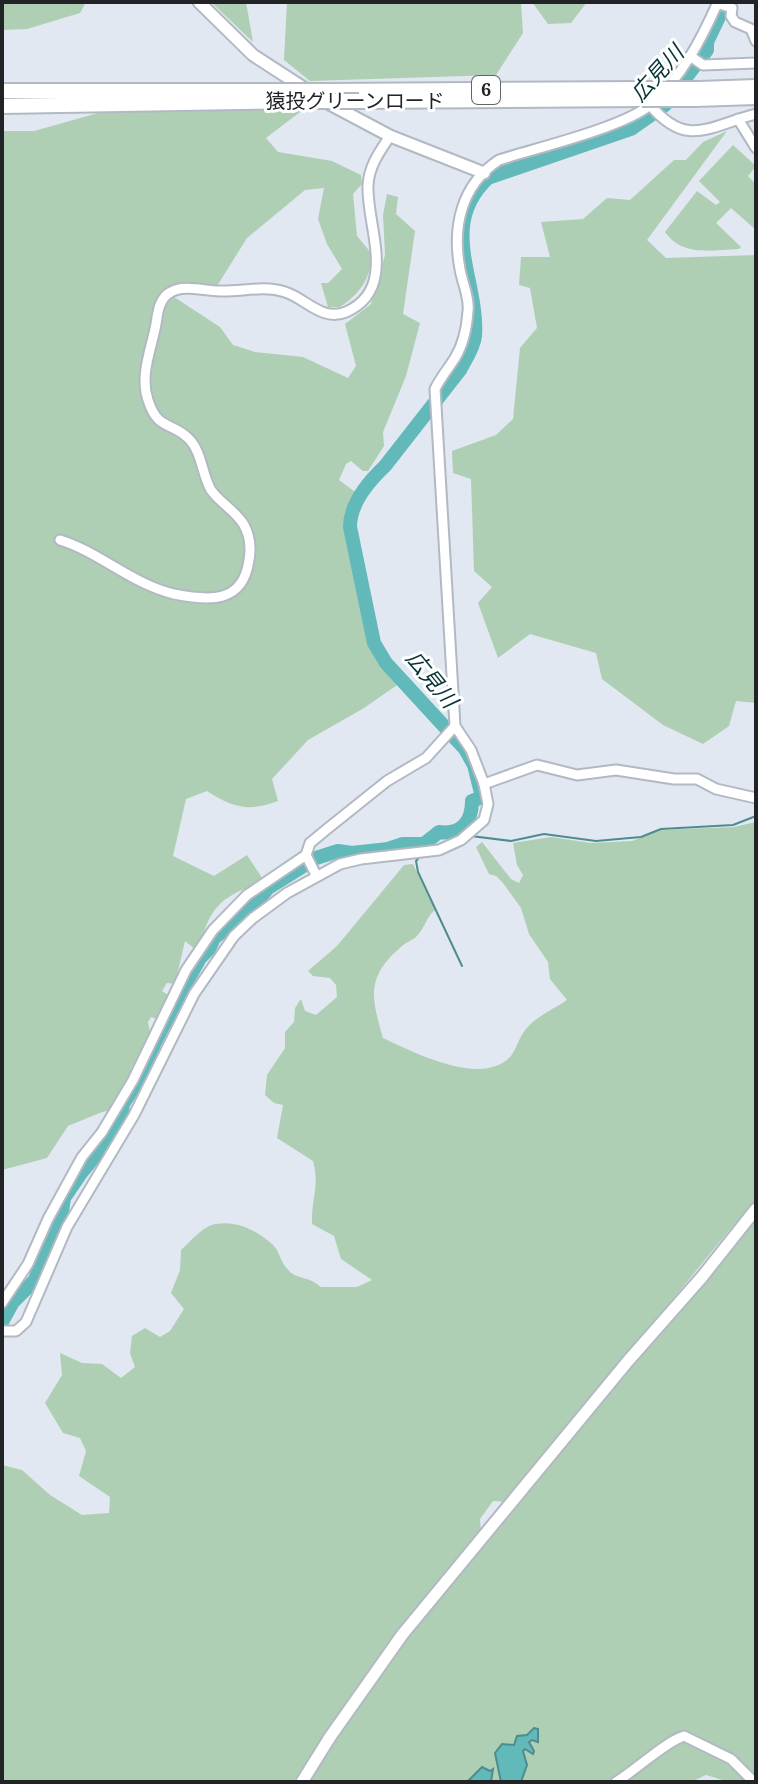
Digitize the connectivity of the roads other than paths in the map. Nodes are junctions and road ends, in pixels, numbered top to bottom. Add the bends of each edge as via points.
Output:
1 (199, 2) edge
2 (717, 3) edge
3 (756, 41) edge
4 (690, 56) junction
5 (756, 63) edge
6 (756, 87) edge
7 (2, 91) edge
8 (697, 94) junction
9 (756, 97) edge
10 (646, 101) junction
11 (2, 106) edge
12 (756, 114) edge
13 (738, 119) junction
14 (390, 136) junction
15 (756, 148) edge
16 (484, 173) junction
17 (60, 540) dead end
18 (451, 731) junction
19 (484, 784) junction
20 (756, 798) edge
21 (307, 857) junction
22 (316, 873) junction
23 (756, 1209) edge
24 (2, 1303) edge
25 (3, 1331) edge
26 (302, 1782) edge
27 (616, 1782) edge
28 (754, 1782) edge

1 - 14 street via 253,55
2 - 3 street via 732,8 735,22 751,29
2 - 4 street
4 - 5 street via 701,64
4 - 10 street
6 - 8 main road, 猿投グリーンロード / 6
7 - 10 main road, 猿投グリーンロード / 6, bridge via 329,91
8 - 9 main road, 猿投グリーンロード / 6
8 - 10 main road, 猿投グリーンロード / 6, bridge
10 - 11 main road, 猿投グリーンロード / 6, bridge
10 - 13 street via 663,121 685,132
10 - 16 street via 604,126 499,160
12 - 13 street
13 - 15 street
14 - 16 street
14 - 17 street via 372,164 368,182 376,273 356,305 335,314 273,289 181,288 170,292 159,307 146,371 147,398 161,424 193,442 212,490 245,526 249,560 240,585 224,597 173,593
16 - 18 street via 457,220 456,246 469,306 466,329 457,356 435,389
18 - 19 street via 471,750
18 - 21 street via 426,758 387,781 310,843
19 - 20 street via 537,765 577,775 616,770 697,779
19 - 22 street via 486,815 461,840 439,850 351,861
21 - 22 street
21 - 24 street via 247,895 196,953 133,1080 82,1157 28,1264
22 - 25 street via 242,927 208,971 134,1115 67,1227 26,1322 16,1331
23 - 26 street via 402,1635
27 - 28 street via 684,1736 731,1759

